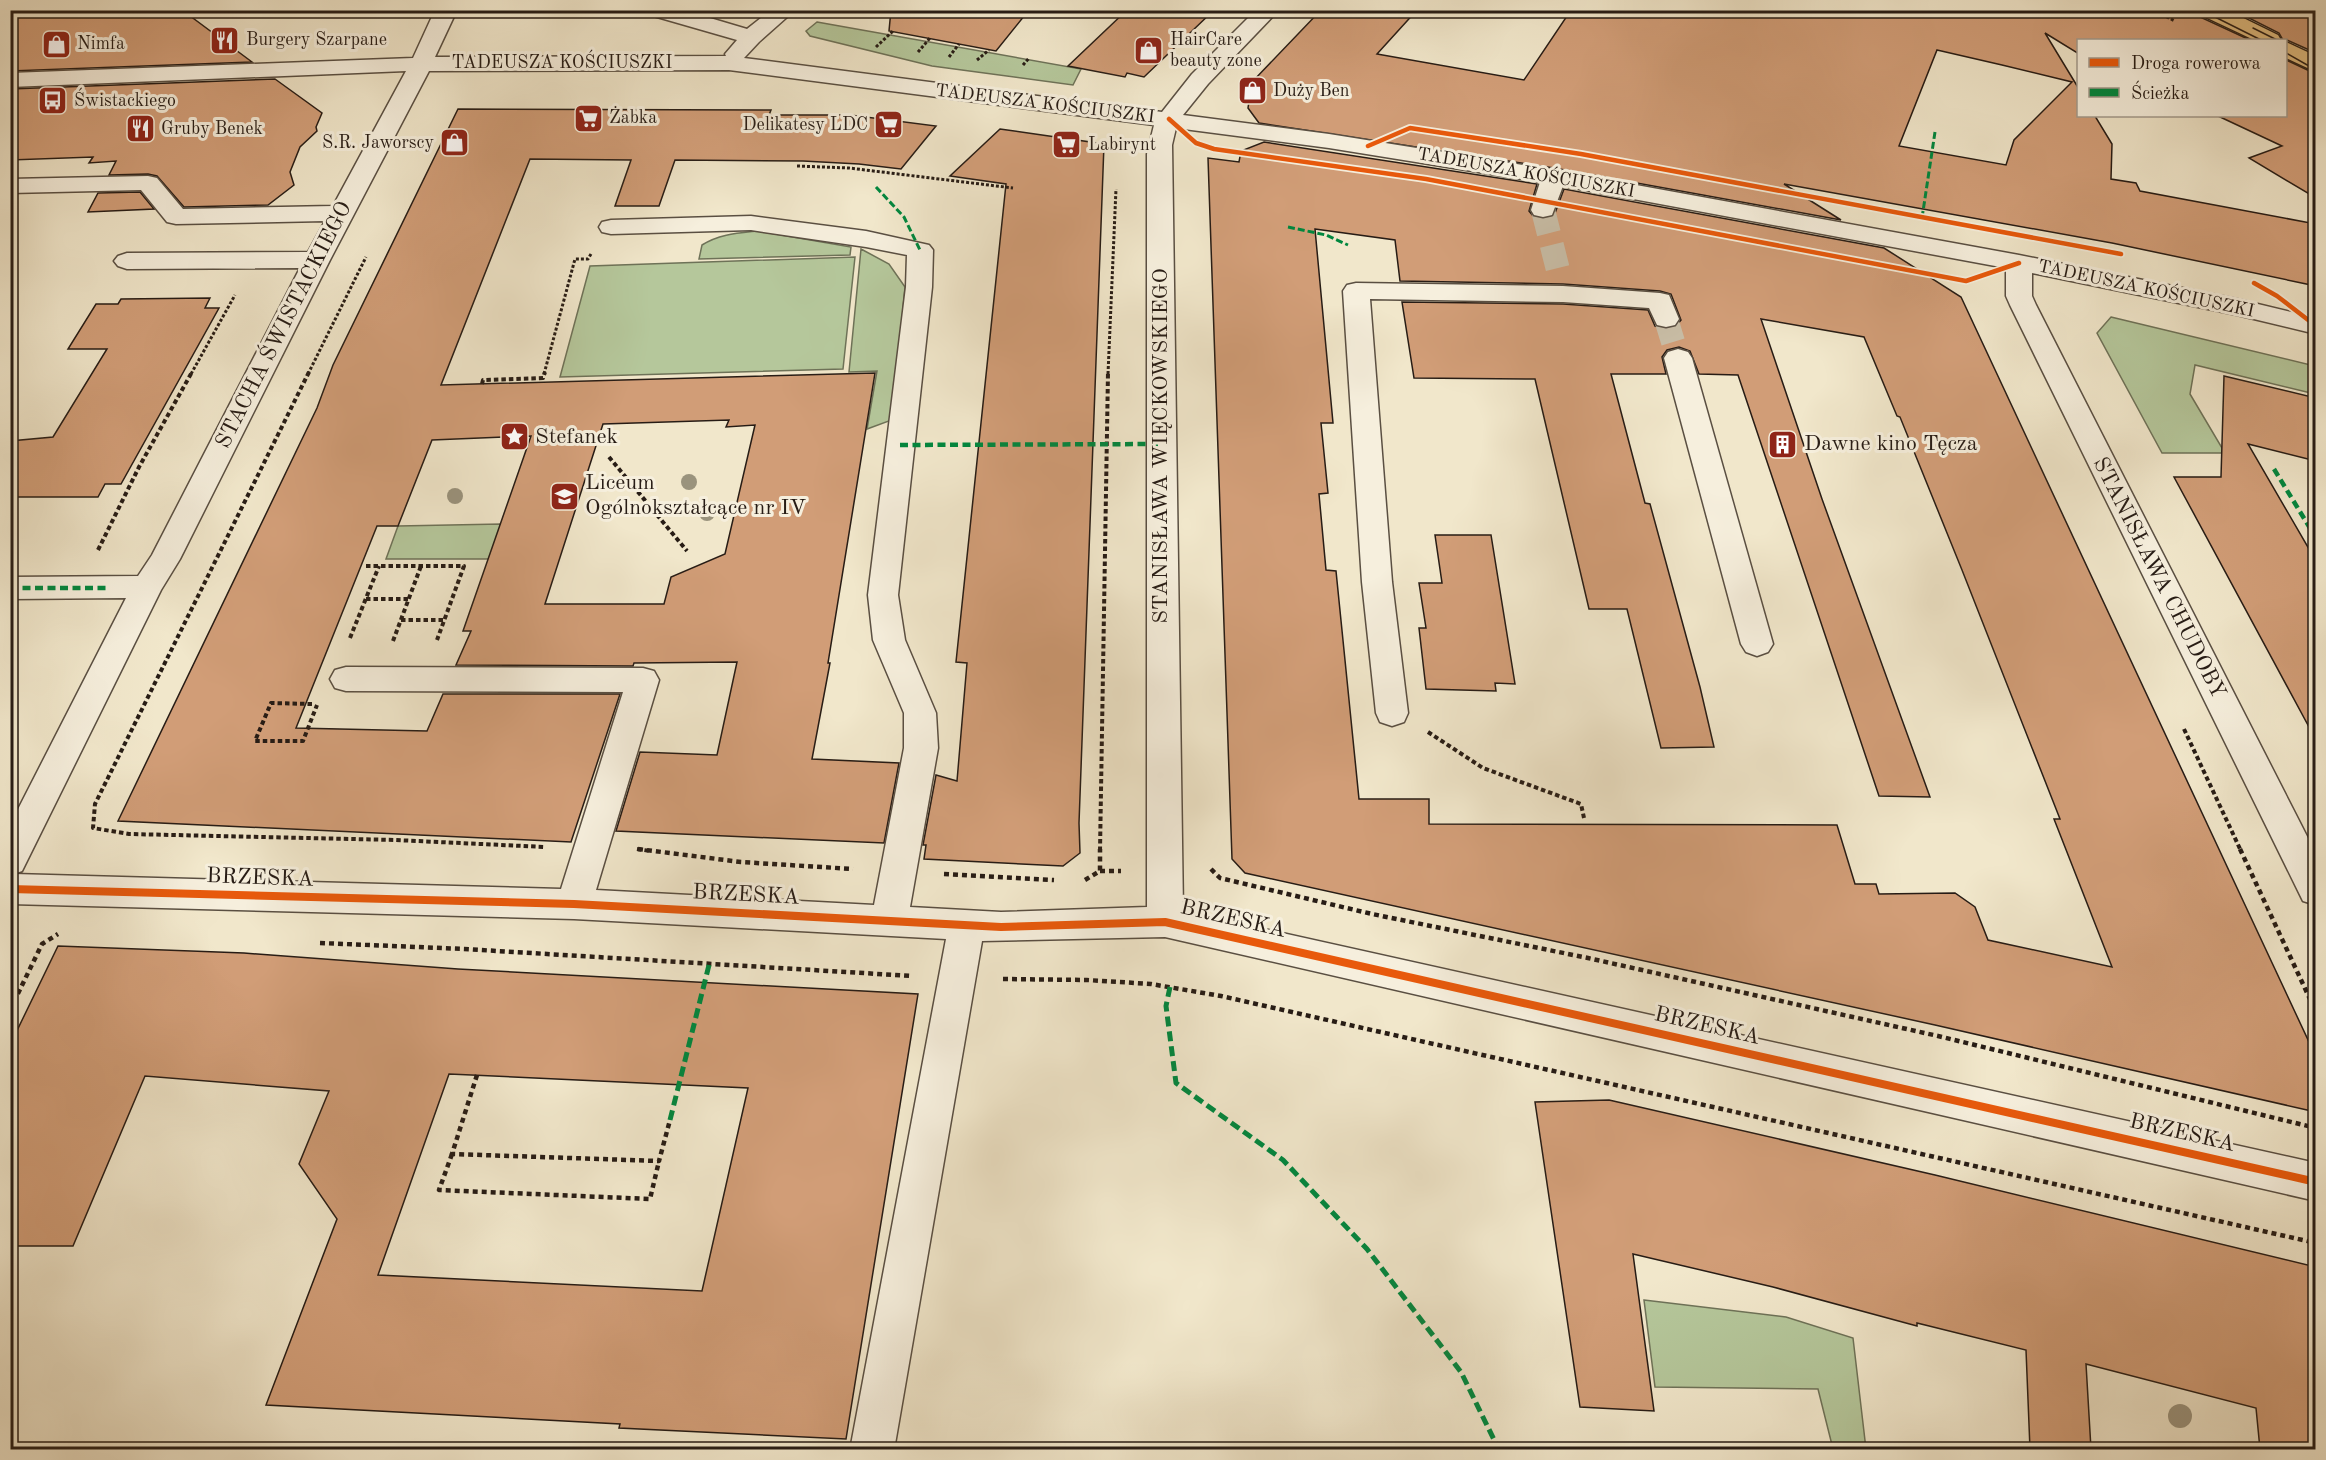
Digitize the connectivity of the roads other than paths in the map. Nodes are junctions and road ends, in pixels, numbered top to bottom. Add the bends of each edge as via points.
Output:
1 (446, 10) edge
2 (658, 10) edge
3 (785, 10) edge
4 (1269, 10) edge
5 (2208, 10) edge
6 (751, 37) junction
7 (2268, 39) edge
8 (2287, 50) edge
9 (729, 63) junction
10 (421, 64) junction
11 (2316, 65) edge
12 (10, 80) edge
13 (1169, 119) junction
14 (1554, 177) junction
15 (10, 186) edge
16 (1543, 210) tunnel mouth
17 (341, 213) junction
18 (611, 227) road end
19 (317, 260) junction
20 (127, 261) dead end
21 (2019, 263) junction
22 (1666, 319) tunnel mouth
23 (2316, 326) edge
24 (1677, 358) tunnel mouth
25 (147, 587) junction
26 (10, 588) edge
27 (1757, 644) dead end
28 (346, 679) dead end
29 (1392, 713) road end
30 (10, 861) edge
31 (10, 889) edge
32 (2316, 890) edge
33 (574, 904) junction
34 (889, 921) junction
35 (1165, 922) junction
36 (967, 924) junction
37 (2316, 1182) edge
38 (872, 1449) edge

1 - 10 street, STACHA ŚWISTACKIEGO
2 - 6 street
3 - 6 street
4 - 13 street, STANISŁAWA WIĘCKOWSKIEGO via 1191,90
5 - 7 main road
6 - 9 street
8 - 11 main road
9 - 10 street, TADEUSZA KOŚCIUSZKI
9 - 13 street, TADEUSZA KOŚCIUSZKI
10 - 12 street, TADEUSZA KOŚCIUSZKI
10 - 17 street, STACHA ŚWISTACKIEGO
13 - 14 street, TADEUSZA KOŚCIUSZKI
13 - 35 street, STANISŁAWA WIĘCKOWSKIEGO via 1159,154
14 - 16 street
14 - 21 street, TADEUSZA KOŚCIUSZKI
15 - 17 street via 148,183 176,217
17 - 19 street, STACHA ŚWISTACKIEGO
18 - 34 street via 751,223 920,249 919,287 883,595 889,640 920,713 921,748
19 - 20 street
19 - 25 street, STACHA ŚWISTACKIEGO via 165,559
21 - 23 street, TADEUSZA KOŚCIUSZKI
21 - 32 street, STANISŁAWA CHUDOBY via 2019,296 2023,305
22 - 29 street via 1660,301 1561,282 1356,291 1377,582
24 - 27 street
25 - 26 street
25 - 30 street, STACHA ŚWISTACKIEGO
28 - 33 street via 643,680
31 - 33 street, BRZESKA
33 - 34 street, BRZESKA
34 - 36 street, BRZESKA
35 - 36 street, BRZESKA via 1001,927
35 - 37 street, BRZESKA
36 - 38 street

